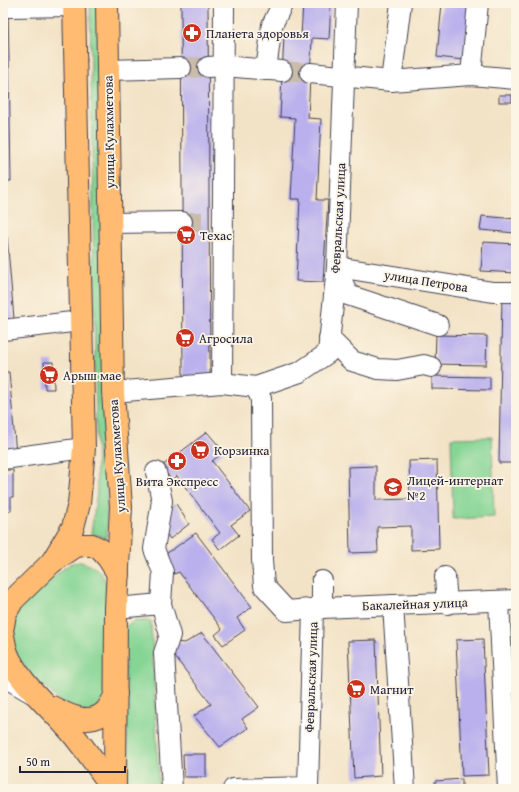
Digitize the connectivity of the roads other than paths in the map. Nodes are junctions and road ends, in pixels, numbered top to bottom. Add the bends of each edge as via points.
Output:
1 (107, 3) edge
2 (224, 3) edge
3 (283, 3) edge
4 (347, 3) edge
5 (401, 3) edge
6 (478, 3) edge
7 (74, 5) edge
8 (8, 7) dead end
9 (216, 67) junction
10 (181, 68) tunnel mouth
11 (108, 70) junction
12 (310, 73) tunnel mouth
13 (471, 75) junction
14 (344, 76) junction
15 (516, 79) edge
16 (391, 81) junction
17 (182, 222) tunnel mouth
18 (110, 223) junction
19 (337, 267) junction
20 (516, 292) edge
21 (81, 321) junction
22 (438, 325) dead end
23 (3, 330) edge
24 (329, 338) junction
25 (431, 367) dead end
26 (222, 383) junction
27 (256, 387) junction
28 (113, 392) junction
29 (84, 448) junction
30 (3, 459) edge
31 (156, 472) dead end
32 (52, 562) junction
33 (118, 574) junction
34 (445, 576) dead end
35 (322, 581) dead end
36 (8, 601) edge
37 (508, 601) edge
38 (161, 604) junction
39 (447, 604) junction
40 (393, 605) junction
41 (116, 608) junction
42 (318, 608) junction
43 (3, 626) edge
44 (3, 635) edge
45 (3, 676) edge
46 (116, 694) junction
47 (41, 700) junction
48 (308, 788) edge
49 (114, 789) edge
50 (172, 789) edge
51 (233, 789) edge
52 (405, 789) edge
53 (508, 789) edge

1 - 11 main road, улица Кулахметова
2 - 9 street
3 - 9 street via 272,25 274,71
4 - 14 street, Февральская улица
5 - 16 street
6 - 13 street
7 - 8 street
7 - 21 main road
9 - 26 street via 216,222
10 - 11 street
11 - 18 main road, улица Кулахметова
12 - 14 street
13 - 15 street
13 - 16 street
14 - 16 street
14 - 19 street, Февральская улица
17 - 18 street
18 - 28 main road, улица Кулахметова
19 - 20 street, улица Петрова via 493,292
19 - 22 street via 348,295
19 - 24 street, Февральская улица
21 - 23 street
21 - 29 main road
24 - 25 street via 352,362 397,370 424,365
24 - 27 street, Февральская улица via 328,353 300,372
26 - 27 street, Февральская улица
26 - 28 street, Февральская улица
27 - 42 street, Февральская улица via 261,399 264,586 287,611
28 - 33 main road, улица Кулахметова via 122,507
29 - 30 street
29 - 32 main road via 79,504 74,527
31 - 38 street via 162,501 154,549 163,572
32 - 33 main road via 76,546 92,545 108,558
32 - 36 main road
33 - 41 main road, улица Кулахметова
34 - 39 street
35 - 42 street
36 - 43 main road
37 - 39 street, Бакалейная улица
37 - 53 street
38 - 41 street
38 - 50 street via 170,635 164,653
39 - 40 street, Бакалейная улица
40 - 42 street, Бакалейная улица
40 - 52 street
41 - 46 main road, улица Кулахметова
42 - 48 street, Февральская улица
44 - 47 main road via 7,654 17,671
45 - 47 street
46 - 47 main road via 107,710 96,718 83,720 69,716
46 - 49 main road, улица Кулахметова
47 - 49 main road via 70,732
48 - 51 street, Февральская улица

